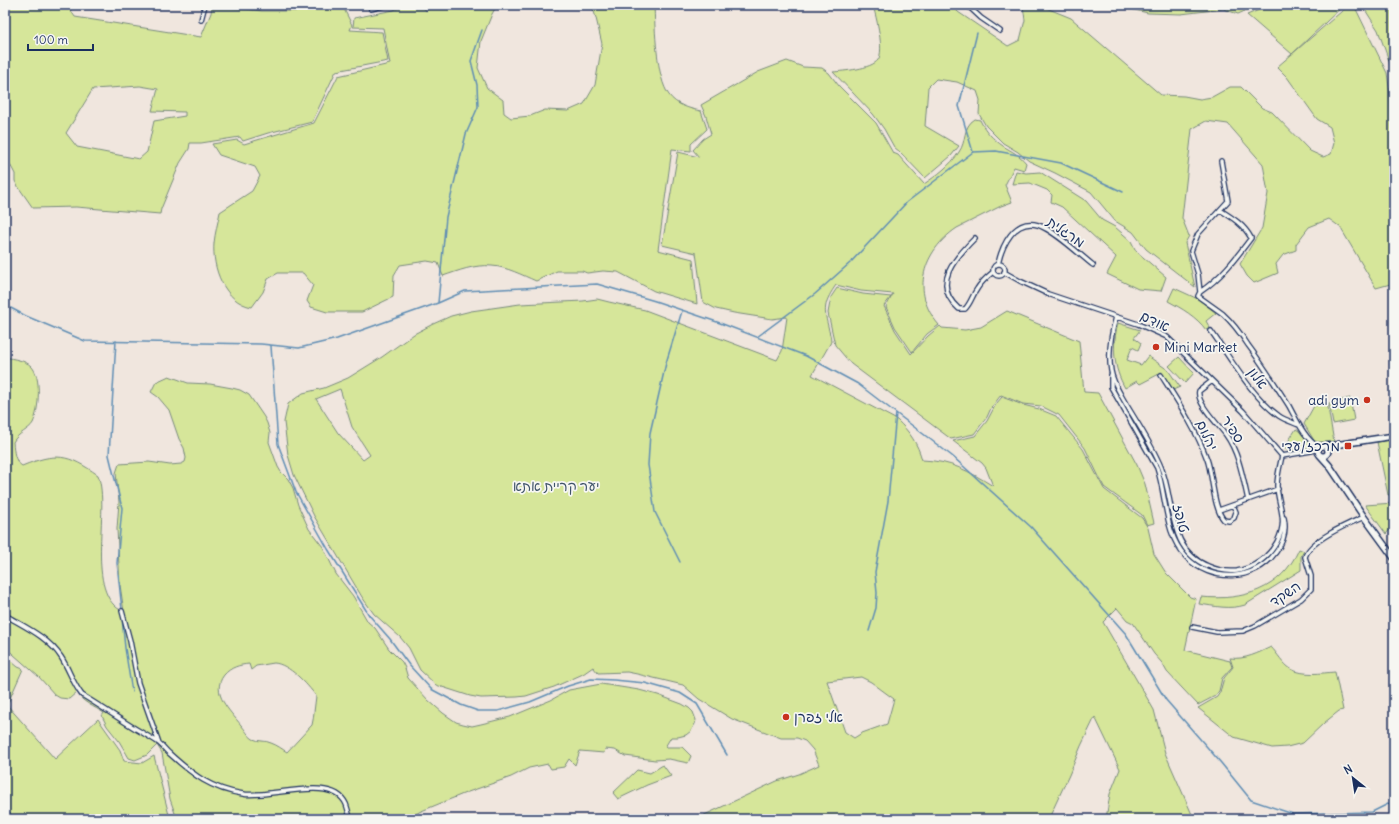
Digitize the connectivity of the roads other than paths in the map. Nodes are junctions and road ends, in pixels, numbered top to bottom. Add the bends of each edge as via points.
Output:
1 (121, 5) edge
2 (129, 5) edge
3 (205, 5) edge
4 (371, 5) edge
5 (386, 5) edge
6 (967, 5) edge
7 (201, 20) dead end
8 (1000, 30) dead end
9 (1221, 162) dead end
10 (1220, 210) junction
11 (975, 238) dead end
12 (998, 264) junction
13 (1093, 265) dead end
14 (993, 272) junction
15 (1004, 272) junction
16 (1200, 292) junction
17 (1116, 317) junction
18 (1211, 332) dead end
19 (1161, 376) dead end
20 (1212, 381) junction
21 (1299, 425) junction
22 (1394, 436) edge
23 (1336, 446) junction
24 (1320, 450) junction
25 (1327, 453) junction
26 (1282, 456) junction
27 (1329, 465) junction
28 (1278, 489) junction
29 (1248, 500) junction
30 (1233, 505) junction
31 (1218, 510) junction
32 (1364, 517) junction
33 (1394, 558) edge
34 (122, 611) dead end
35 (5, 615) edge
36 (1192, 628) dead end
37 (159, 743) junction
38 (350, 819) edge

1 - 2 street
3 - 7 street
4 - 5 street via 372,8
6 - 8 street
9 - 10 street via 1228,200
10 - 16 street via 1198,234 1191,251
10 - 16 street via 1237,221 1251,238 1214,283
11 - 14 street via 955,260 947,275 946,290 951,302 959,309 965,309 977,288
12 - 13 street, מרגלית via 1010,235 1022,226 1033,224 1052,233
12 - 14 street via 994,266
12 - 15 street via 1004,266
14 - 15 street via 999,276
15 - 17 street, אודם via 1048,294
16 - 21 street via 1198,296 1223,314 1240,334
17 - 20 street, אודם via 1167,337
17 - 28 street, טופז via 1111,336 1111,371 1120,393 1161,467 1177,535 1194,558 1205,565 1235,571 1254,565 1266,557 1278,541 1282,527
18 - 21 street, אלון via 1263,402 1278,416
19 - 31 street, יהלום via 1199,440 1211,471
20 - 26 street, אודם via 1255,424
20 - 29 street, ספיר via 1198,391 1198,395 1234,447
21 - 24 street
22 - 23 street
23 - 24 street
23 - 25 street
24 - 25 street via 1323,456
24 - 25 street via 1327,448
24 - 26 street
24 - 27 street
25 - 27 street
26 - 28 street, טופז
27 - 32 street
28 - 29 street
29 - 30 street
30 - 31 street
30 - 31 street via 1236,515 1229,521 1224,520
32 - 33 street
32 - 36 street, השקד via 1309,548 1305,557 1311,576 1311,589 1301,599 1242,631 1217,632
34 - 37 street via 138,684
35 - 37 street via 50,643 62,658 82,695
37 - 38 street via 194,774 219,788 257,795 326,789 342,799

